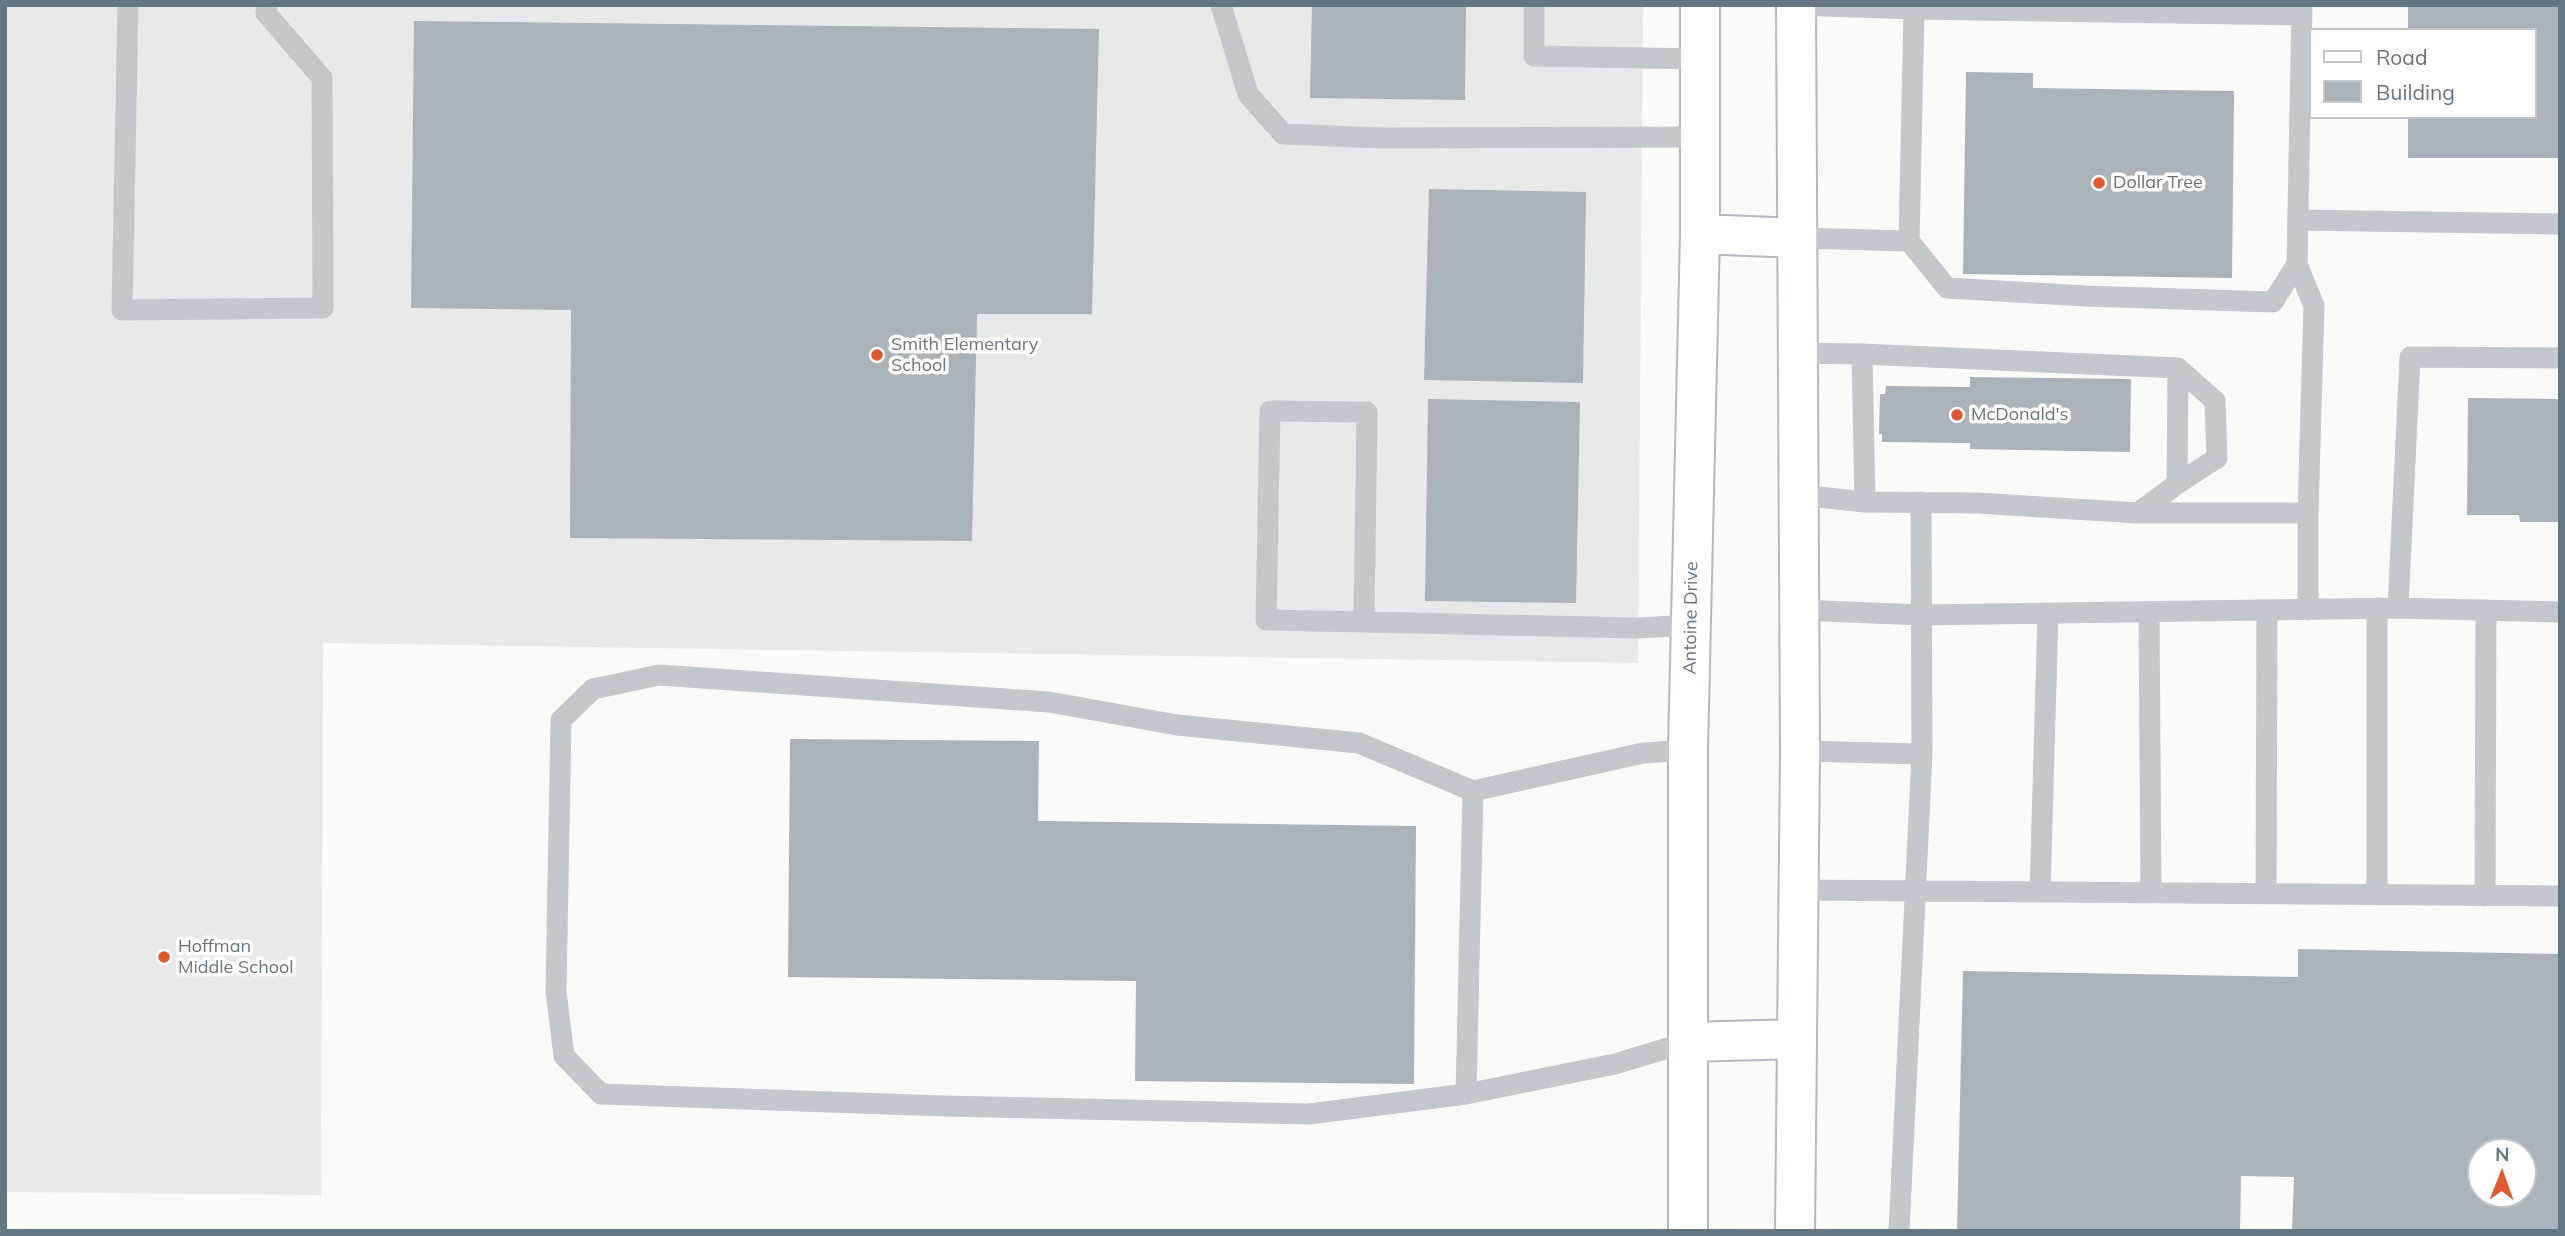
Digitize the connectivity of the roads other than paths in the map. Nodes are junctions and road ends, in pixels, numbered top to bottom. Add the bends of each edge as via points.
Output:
1 (128, 5) edge
2 (267, 5) edge
3 (1221, 5) edge
4 (1534, 5) edge
5 (1700, 5) edge
6 (1796, 5) edge
7 (1914, 7) edge
8 (2302, 10) edge
9 (1700, 59) junction
10 (1700, 137) junction
11 (2298, 220) junction
12 (2557, 224) dead end
13 (1700, 234) junction
14 (1797, 238) junction
15 (1909, 241) junction
16 (2297, 264) junction
17 (1798, 353) junction
18 (1862, 354) junction
19 (2560, 358) edge
20 (2178, 368) junction
21 (2177, 484) junction
22 (1799, 495) junction
23 (1865, 502) junction
24 (1921, 502) junction
25 (2138, 513) junction
26 (2308, 513) junction
27 (2388, 608) junction
28 (1799, 610) junction
29 (2267, 610) junction
30 (2308, 610) junction
31 (2486, 610) junction
32 (2149, 612) junction
33 (2560, 612) edge
34 (2048, 613) junction
35 (1921, 615) junction
36 (1364, 622) junction
37 (1691, 625) junction
38 (1688, 750) junction
39 (1800, 751) junction
40 (1923, 754) junction
41 (1473, 791) junction
42 (1798, 890) junction
43 (1916, 892) junction
44 (2040, 892) junction
45 (2151, 893) junction
46 (2266, 894) junction
47 (2377, 895) junction
48 (2485, 896) junction
49 (2560, 897) edge
50 (1797, 1039) junction
51 (1688, 1042) junction
52 (1466, 1094) junction
53 (1688, 1231) edge
54 (1795, 1231) edge
55 (1899, 1231) edge

1 - 2 lane via 122,310 323,308 322,78 266,13
3 - 10 lane via 1248,94 1283,134
4 - 9 lane via 1534,57
5 - 9 main road, Antoine Drive
6 - 7 lane
6 - 14 main road
7 - 8 lane
7 - 15 lane
8 - 11 lane
9 - 10 main road, Antoine Drive
10 - 13 main road, Antoine Drive
11 - 12 lane
11 - 16 lane
13 - 14 main road
13 - 37 main road, Antoine Drive
14 - 15 lane
14 - 17 main road
15 - 16 lane via 1947,288 2273,302
16 - 26 lane via 2314,306
17 - 18 lane
17 - 22 main road
18 - 20 lane
18 - 23 lane
19 - 27 lane via 2410,357
20 - 21 lane
20 - 21 lane via 2215,401 2217,458
21 - 25 lane
22 - 23 lane
22 - 28 main road
23 - 24 lane
24 - 25 lane
24 - 35 lane
25 - 26 lane
26 - 30 lane
27 - 30 lane
27 - 31 lane
27 - 47 lane
28 - 35 lane
28 - 39 main road
29 - 30 lane
29 - 32 lane
29 - 46 lane
31 - 33 lane
31 - 48 lane
32 - 34 lane
32 - 45 lane
34 - 35 lane
34 - 44 lane
35 - 40 lane
36 - 36 lane via 1266,620 1270,411 1367,412
36 - 37 lane
37 - 38 main road, Antoine Drive
38 - 41 lane via 1643,753
38 - 51 main road, Antoine Drive
39 - 40 lane
39 - 42 main road
40 - 43 lane
41 - 52 lane
41 - 52 lane via 1359,743 1177,725 1049,702 659,675 593,690 561,720 556,991 564,1056 601,1094 1309,1114
42 - 43 lane
42 - 50 main road
43 - 44 lane
43 - 55 lane
44 - 45 lane
45 - 46 lane
46 - 47 lane
47 - 48 lane
48 - 49 lane
50 - 51 main road
50 - 54 main road
51 - 52 lane via 1615,1064
51 - 53 main road, Antoine Drive

